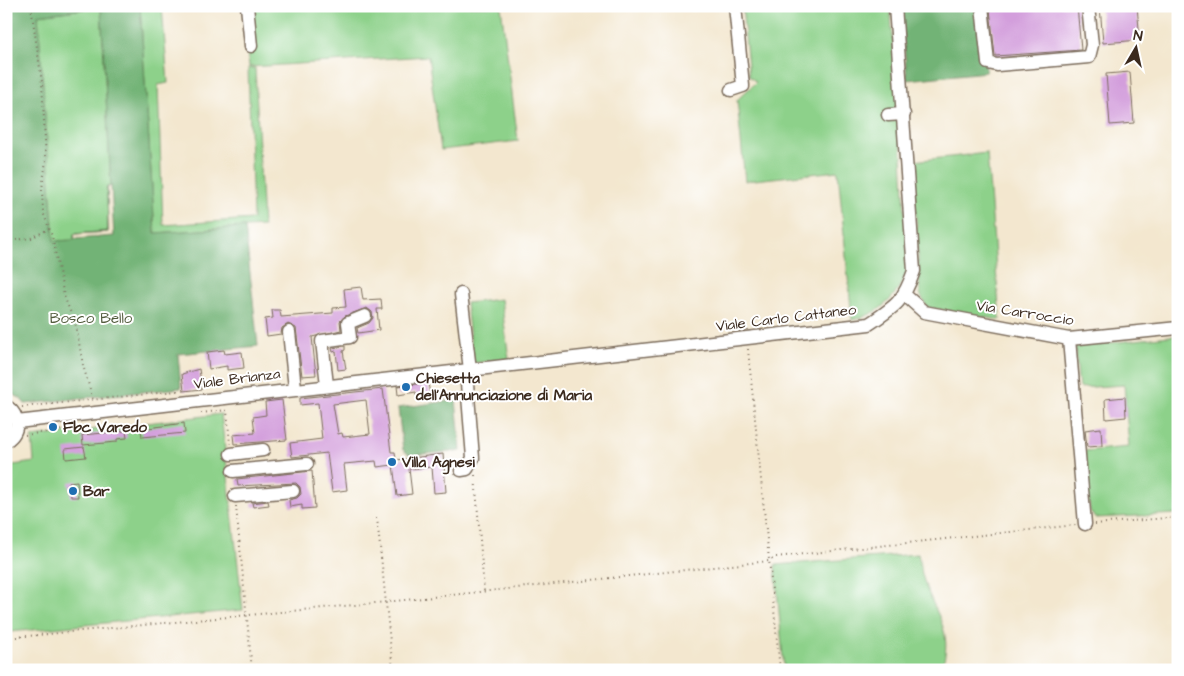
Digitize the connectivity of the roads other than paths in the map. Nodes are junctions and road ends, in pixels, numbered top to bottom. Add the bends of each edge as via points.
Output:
1 (247, 6) edge
2 (735, 6) edge
3 (895, 6) edge
4 (982, 6) edge
5 (1088, 6) edge
6 (251, 46) dead end
7 (731, 90) dead end
8 (904, 114) junction
9 (888, 115) dead end
10 (461, 294) dead end
11 (905, 295) junction
12 (365, 316) dead end
13 (1178, 328) edge
14 (289, 332) dead end
15 (1069, 339) junction
16 (466, 371) junction
17 (328, 384) junction
18 (295, 388) junction
19 (6, 406) edge
20 (17, 422) junction
21 (6, 441) edge
22 (263, 450) dead end
23 (231, 454) road end
24 (307, 464) dead end
25 (461, 470) dead end
26 (233, 471) dead end
27 (293, 491) dead end
28 (236, 496) road end
29 (1086, 524) road end

1 - 6 street
2 - 7 street via 743,86
3 - 8 street, Viale Carlo Cattaneo
4 - 5 street via 988,62 997,65 1089,57 1092,45
8 - 9 street
8 - 11 street, Viale Carlo Cattaneo via 914,271
10 - 16 street
11 - 15 street, Via Carroccio via 924,312
11 - 16 street, Viale Carlo Cattaneo via 869,324
12 - 17 street via 348,323 350,337 322,341
13 - 15 street, Via Carroccio
14 - 18 street
15 - 29 street
16 - 17 street, Viale Brianza
16 - 25 street via 473,458 467,469
17 - 18 street, Viale Brianza
18 - 20 street, Viale Brianza
19 - 20 street via 12,410
20 - 21 street via 13,435
22 - 23 street
24 - 26 street
27 - 28 street

